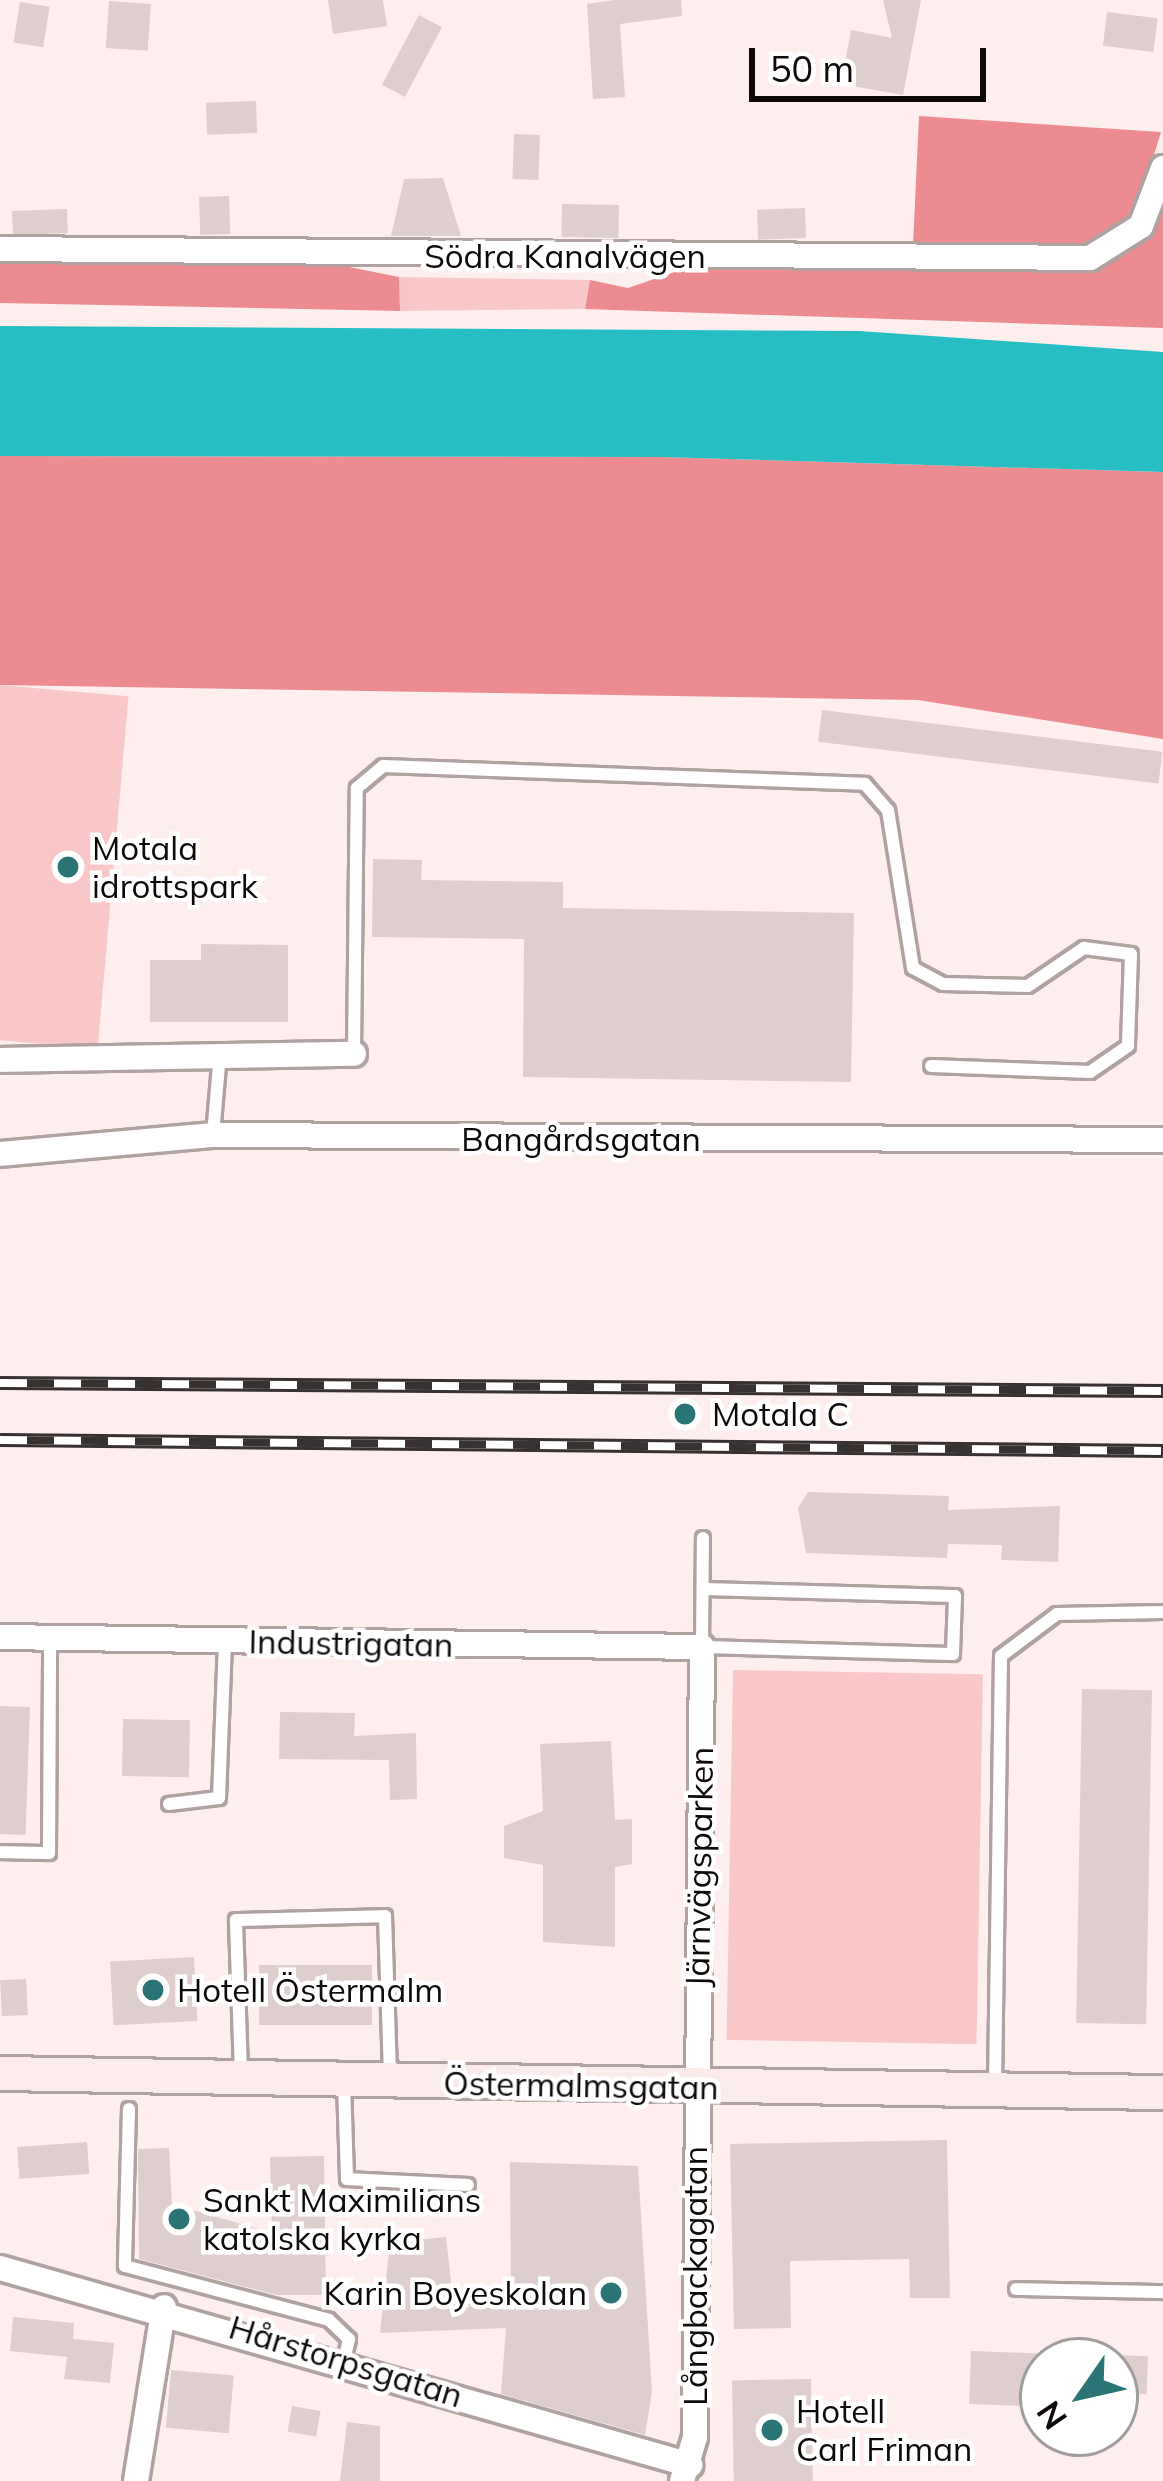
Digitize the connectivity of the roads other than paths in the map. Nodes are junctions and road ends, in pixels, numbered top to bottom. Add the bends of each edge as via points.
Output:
1 (1163, 168) edge
2 (0, 249) edge
3 (220, 1053) junction
4 (354, 1054) joint
5 (0, 1060) edge
6 (931, 1066) dead end
7 (213, 1135) junction
8 (1163, 1140) edge
9 (0, 1154) edge
10 (703, 1538) dead end
11 (703, 1588) junction
12 (1163, 1612) edge
13 (0, 1637) edge
14 (50, 1638) junction
15 (225, 1642) junction
16 (702, 1647) junction
17 (169, 1804) dead end
18 (0, 1852) edge
19 (0, 2073) edge
20 (241, 2080) junction
21 (344, 2081) junction
22 (391, 2082) junction
23 (995, 2086) junction
24 (695, 2087) junction
25 (1163, 2092) edge
26 (129, 2109) dead end
27 (468, 2185) dead end
28 (0, 2268) edge
29 (1016, 2289) dead end
30 (1163, 2292) edge
31 (164, 2307) junction
32 (344, 2361) junction
33 (686, 2473) edge
34 (136, 2481) edge

1 - 2 street, Södra Kanalvägen via 1127,242 1068,259
3 - 4 street
3 - 5 street
3 - 7 lane
4 - 6 lane via 357,788 383,766 865,784 888,810 913,968 943,984 1028,986 1084,948 1131,954 1128,1046 1090,1072
7 - 8 street, Bangårdsgatan
7 - 9 street, Bangårdsgatan
10 - 11 lane, Järnvägsparken
11 - 16 lane, Järnvägsparken
11 - 16 lane via 955,1596 953,1654
12 - 23 lane via 1039,1620 1011,1639 998,1675
13 - 14 street, Industrigatan
14 - 15 street, Industrigatan
14 - 18 lane via 49,1852
15 - 16 street, Industrigatan
15 - 17 lane via 219,1798
16 - 24 street, Järnvägsparken
19 - 20 street, Östermalmsgatan
20 - 21 street, Östermalmsgatan
20 - 22 lane via 236,1920 385,1916
21 - 22 street, Östermalmsgatan
21 - 27 lane via 347,2179
22 - 24 street, Östermalmsgatan
23 - 24 street, Östermalmsgatan
23 - 25 street, Östermalmsgatan
24 - 33 street, Långbackagatan
26 - 32 lane via 125,2266 329,2320 349,2339
28 - 31 street, Hårstorpsgatan
29 - 30 lane
31 - 32 street, Hårstorpsgatan
31 - 34 street
32 - 33 street, Hårstorpsgatan

